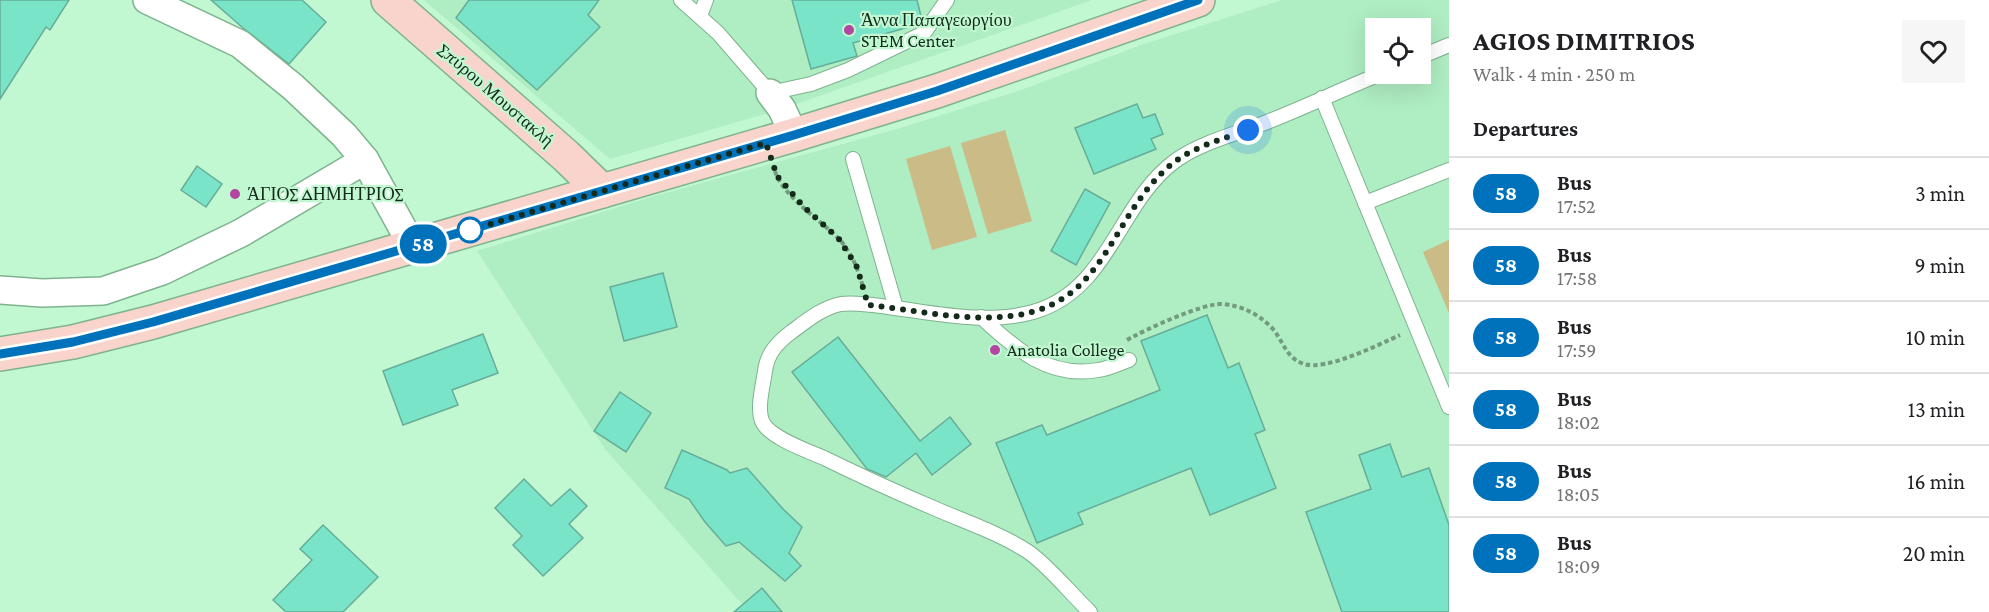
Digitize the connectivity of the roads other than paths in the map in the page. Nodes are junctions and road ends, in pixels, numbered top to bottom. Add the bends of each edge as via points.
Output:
1 (147, 0) edge
2 (388, 0) edge
3 (681, 0) edge
4 (706, 0) edge
5 (947, 0) edge
6 (1198, 0) edge
7 (700, 16) junction
8 (1449, 45) edge
9 (1431, 52) edge
10 (1365, 80) edge
11 (770, 93) junction
12 (1322, 98) junction
13 (780, 139) junction
14 (853, 159) dead end
15 (364, 160) junction
16 (1449, 170) edge
17 (602, 191) junction
18 (1365, 203) junction
19 (414, 247) junction
20 (0, 290) edge
21 (896, 308) junction
22 (981, 317) junction
23 (0, 354) edge
24 (1124, 362) road end
25 (1449, 406) edge
26 (1090, 612) edge

1 - 15 street via 240,44 293,87 344,135
2 - 17 main road, Σπύρου Μουστακλή
3 - 7 lane
4 - 7 lane
5 - 11 lane via 924,33 848,70
6 - 13 main road via 937,91
7 - 11 lane
8 - 9 lane
10 - 12 lane
11 - 13 street via 782,109
12 - 18 lane
12 - 22 lane via 1173,162 1140,201 1091,274 1068,296 1034,312
13 - 17 main road
14 - 21 lane
15 - 19 street
15 - 20 street via 241,233 162,271 103,291
16 - 18 lane
17 - 19 main road
18 - 25 lane
19 - 23 main road via 153,322 73,342
21 - 22 lane
21 - 26 lane via 842,304 812,317 777,344 765,368 761,414 766,427 799,447 1015,544 1036,558
22 - 24 lane via 1038,363 1066,370 1098,370

